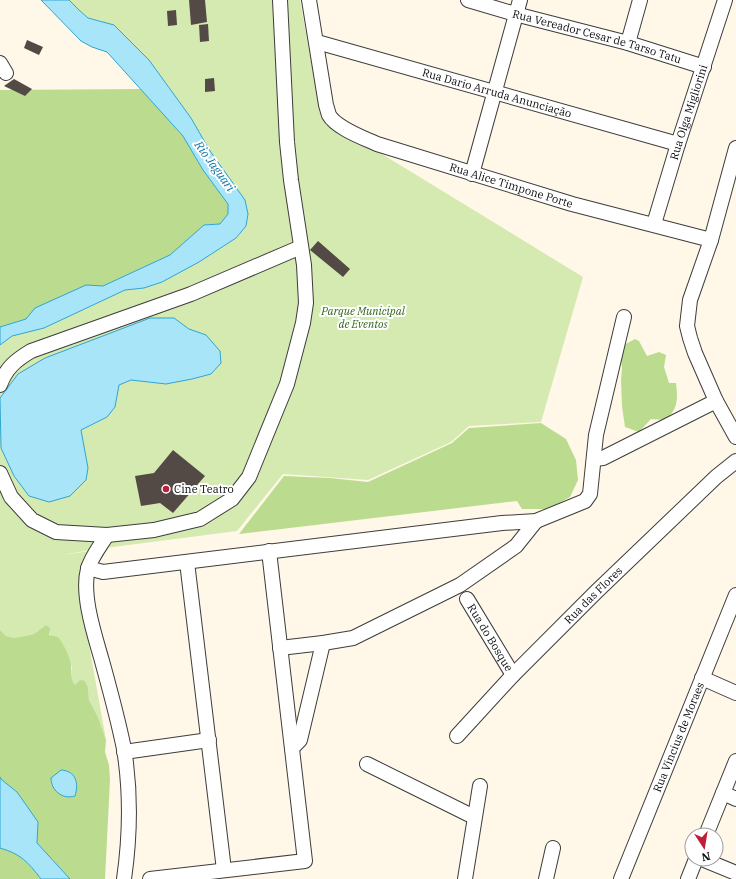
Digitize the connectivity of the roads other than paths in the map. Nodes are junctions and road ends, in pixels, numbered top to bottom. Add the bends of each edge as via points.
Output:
1 (280, 0) edge
2 (309, 0) edge
3 (468, 0) edge
4 (520, 0) edge
5 (640, 0) edge
6 (725, 0) edge
7 (515, 14) junction
8 (317, 42) junction
9 (628, 43) junction
10 (704, 67) junction
11 (494, 92) junction
12 (678, 144) junction
13 (736, 148) edge
14 (472, 174) junction
15 (654, 224) junction
16 (711, 240) junction
17 (301, 247) junction
18 (624, 317) dead end
19 (0, 385) edge
20 (716, 401) junction
21 (736, 437) edge
22 (595, 459) junction
23 (736, 461) edge
24 (0, 473) edge
25 (536, 521) junction
26 (107, 535) junction
27 (269, 551) junction
28 (187, 562) junction
29 (88, 568) junction
30 (736, 595) edge
31 (467, 599) dead end
32 (324, 644) junction
33 (280, 648) junction
34 (513, 675) junction
35 (702, 678) junction
36 (736, 693) edge
37 (456, 736) dead end
38 (209, 740) junction
39 (292, 748) junction
40 (124, 752) junction
41 (736, 761) edge
42 (367, 764) dead end
43 (480, 786) dead end
44 (730, 796) edge
45 (474, 817) junction
46 (711, 827) edge
47 (553, 848) dead end
48 (693, 867) edge
49 (721, 867) edge
50 (224, 870) junction
51 (736, 873) edge
52 (124, 879) edge
53 (150, 879) edge
54 (465, 879) edge
55 (546, 879) edge
56 (621, 879) edge
57 (688, 879) edge

1 - 17 street via 287,142
2 - 8 street
3 - 7 street, Rua Vereador Cesar de Tarso Tatu
4 - 7 street
5 - 9 street
6 - 10 street, Rua Olga Migliorini
7 - 9 street, Rua Vereador Cesar de Tarso Tatu
7 - 11 street
8 - 11 street, Rua Dario Arruda Anunciação
8 - 14 street, Rua Alice Timpone Porte via 326,105 329,115 335,122 377,144
9 - 10 street, Rua Vereador Cesar de Tarso Tatu
10 - 12 street, Rua Olga Migliorini
11 - 12 street, Rua Dario Arruda Anunciação
11 - 14 street
12 - 15 street, Rua Olga Migliorini
13 - 16 street
14 - 15 street, Rua Alice Timpone Porte via 572,204
15 - 16 street, Rua Alice Timpone Porte
16 - 20 street via 690,300 687,326 695,353
17 - 19 street via 191,294 31,351 16,361 3,375
17 - 26 street via 306,303 303,323 287,384 249,477 232,499 200,519 154,530
18 - 22 street via 596,435
20 - 21 street
20 - 22 street via 604,458
22 - 25 street via 590,494 585,501
23 - 34 street, Rua das Flores via 602,586
24 - 26 street via 11,497 32,520 56,532
25 - 27 street
25 - 32 street via 516,546 460,585 353,638
26 - 29 street
27 - 28 street
27 - 33 street
28 - 29 street via 103,572
28 - 38 street
29 - 40 street via 87,596 93,627
30 - 35 street, Rua Vincius de Moraes
31 - 34 street, Rua do Bosque
32 - 33 street
32 - 39 street via 300,740
33 - 39 street
34 - 37 street, Rua das Flores
35 - 36 street
35 - 56 street, Rua Vincius de Moraes
38 - 40 street
38 - 50 street
39 - 50 street via 304,861
40 - 52 street via 129,826
41 - 44 street
42 - 45 street
43 - 45 street
44 - 46 street
45 - 54 street
47 - 55 street
48 - 57 street
49 - 51 street
50 - 53 street

